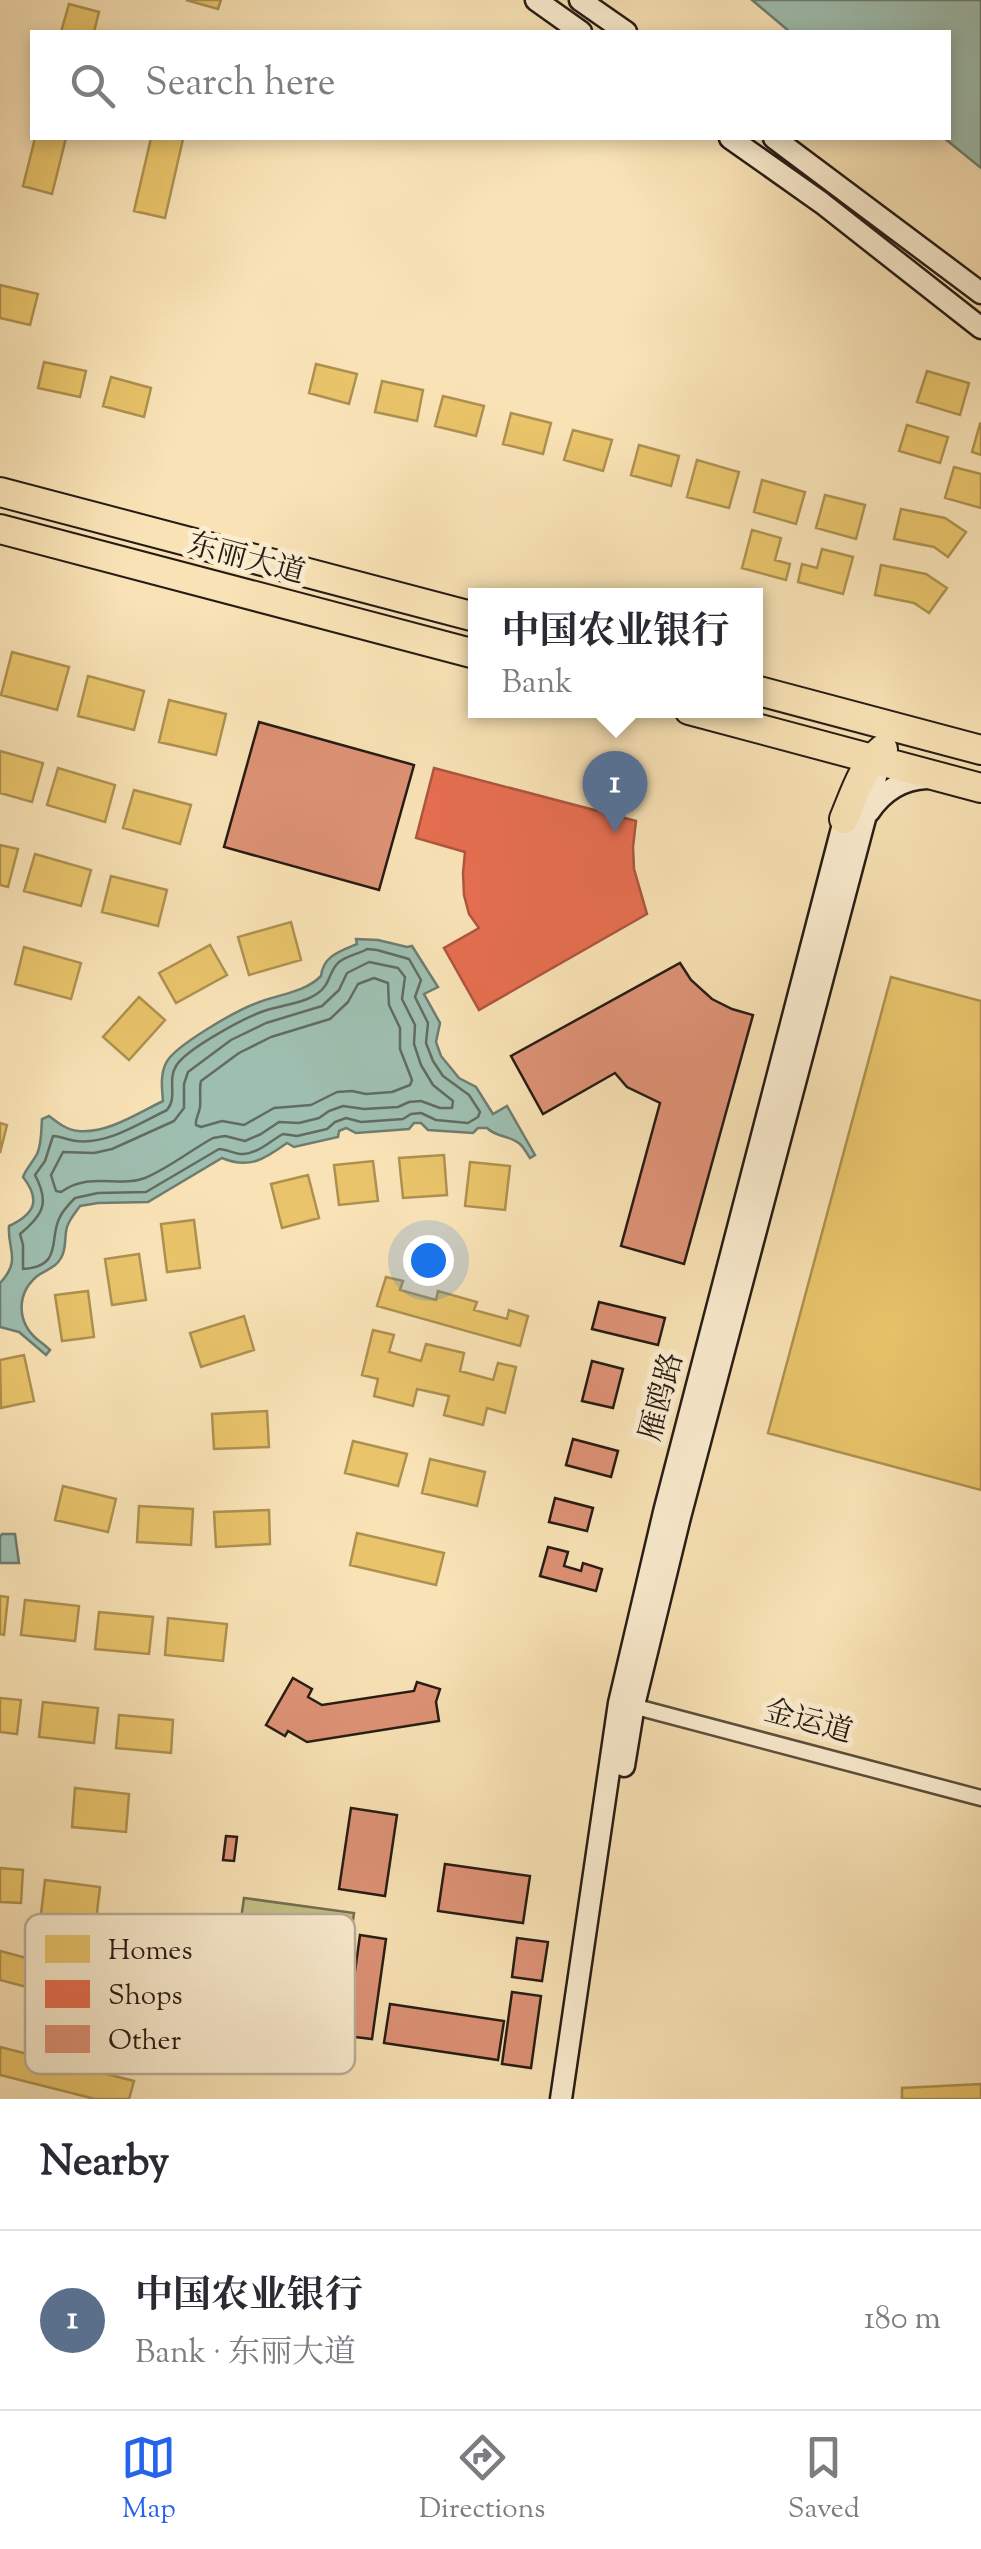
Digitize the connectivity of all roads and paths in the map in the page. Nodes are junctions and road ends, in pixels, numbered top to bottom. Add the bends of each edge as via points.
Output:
1 (536, 0) edge
2 (580, 0) edge
3 (578, 30) edge
4 (623, 30) edge
5 (733, 140) edge
6 (777, 140) edge
7 (926, 250) junction
8 (911, 273) junction
9 (981, 293) edge
10 (981, 328) edge
11 (0, 492) edge
12 (0, 529) edge
13 (468, 615) edge
14 (468, 652) edge
15 (763, 694) edge
16 (733, 718) edge
17 (876, 744) junction
18 (967, 746) edge
19 (946, 778) junction
20 (981, 788) edge
21 (854, 821) junction
22 (627, 1704) junction
23 (981, 1798) edge
24 (561, 2099) edge
25 (572, 2099) edge

1 - 3 street
2 - 4 street
5 - 8 street
6 - 7 street
7 - 8 street
7 - 9 street
8 - 10 street
11 - 13 highway, 东丽大道
12 - 14 highway, 东丽大道
15 - 17 highway
16 - 17 highway
17 - 18 highway
17 - 19 highway
17 - 21 highway
19 - 20 highway
19 - 21 street via 895,786
21 - 22 street, 雁鸥路 via 664,1512
22 - 23 street, 金运道
22 - 24 street, 雁鸥路
22 - 25 street, 雁鸥路

